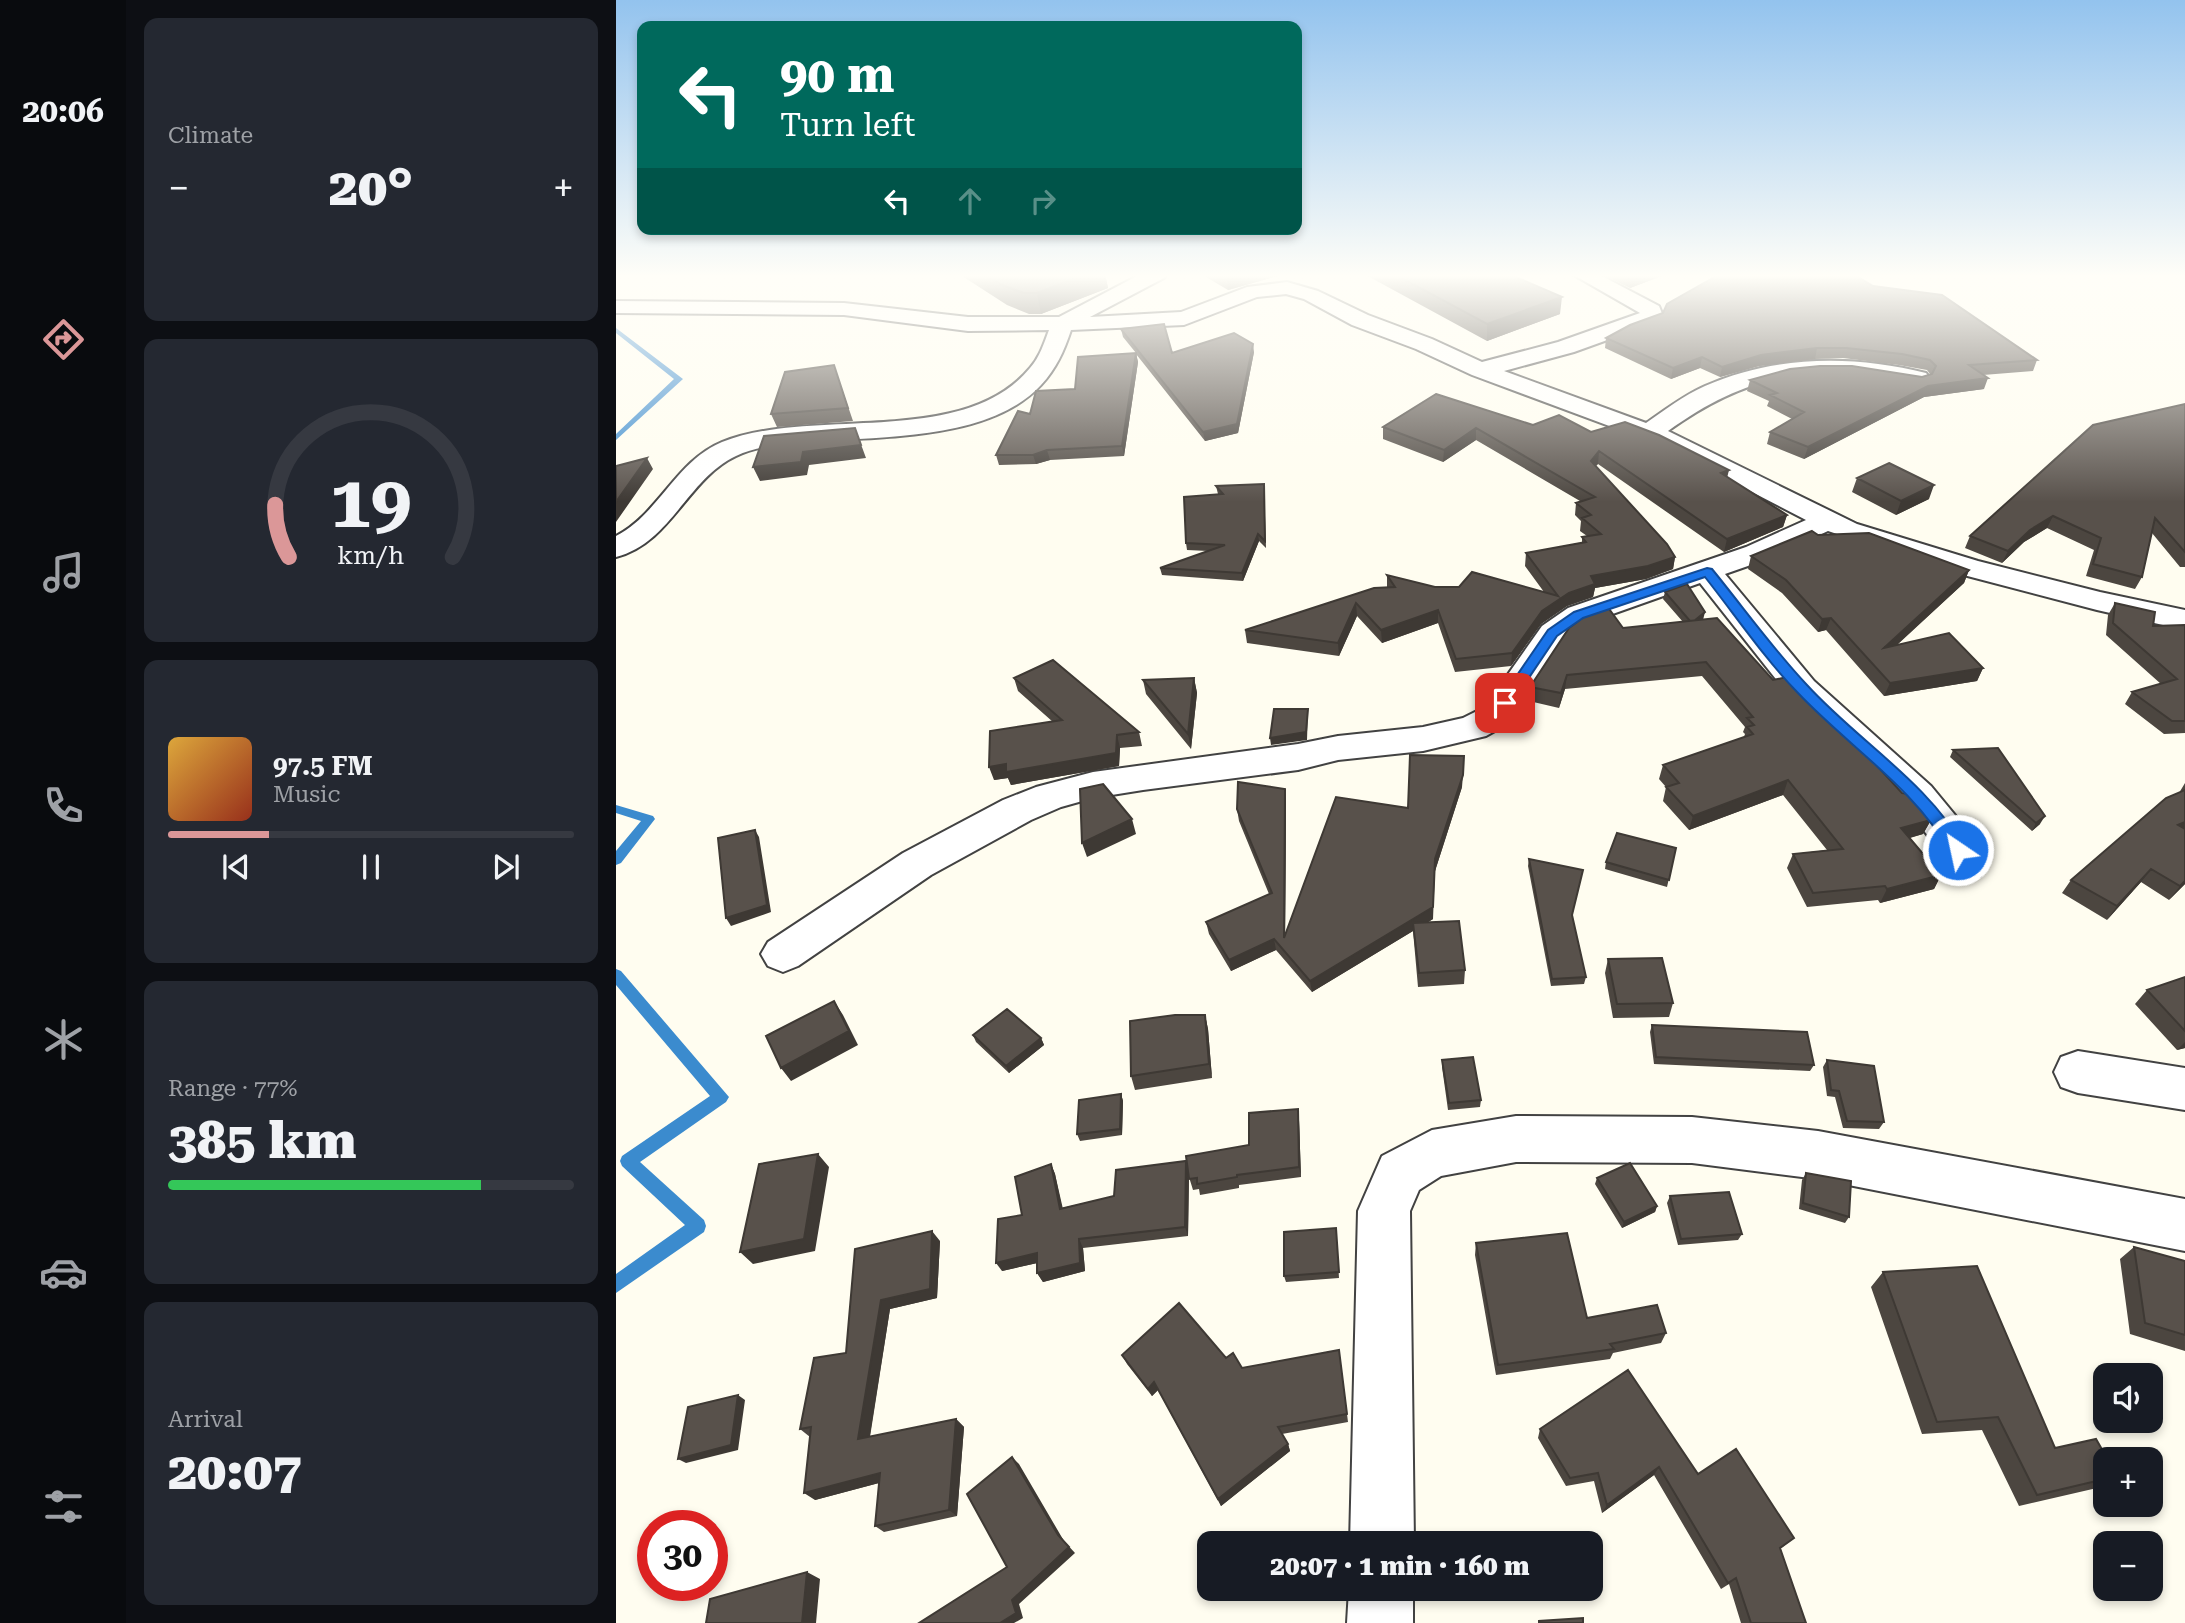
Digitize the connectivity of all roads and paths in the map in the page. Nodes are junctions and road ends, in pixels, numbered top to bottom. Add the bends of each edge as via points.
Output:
1 (1053, 350) edge
2 (1436, 350) edge
3 (1554, 350) edge
4 (1480, 370) junction
5 (1918, 378) edge
6 (1650, 432) junction
7 (1827, 521) junction
8 (616, 548) edge
9 (1707, 572) junction
10 (2185, 620) edge
11 (1966, 865) dead end
12 (783, 954) dead end
13 (2078, 1072) dead end
14 (2185, 1089) edge
15 (2185, 1225) edge
16 (1382, 1531) edge
17 (1381, 1601) edge
18 (1380, 1623) edge

1 - 8 street via 1028,384 986,411 951,420 780,438 720,453 646,530
2 - 4 street
3 - 4 street
4 - 6 street
5 - 6 street via 1833,366 1768,373 1713,391
6 - 7 street
7 - 9 street
7 - 10 street via 1967,568
9 - 11 street via 1802,689 1918,796
9 - 12 street via 1579,615 1553,633 1497,715 1474,729 1143,777 1049,797 918,864
13 - 14 street
15 - 16 street via 1818,1155 1692,1140 1516,1139 1432,1154 1399,1173 1384,1211
17 - 18 street

